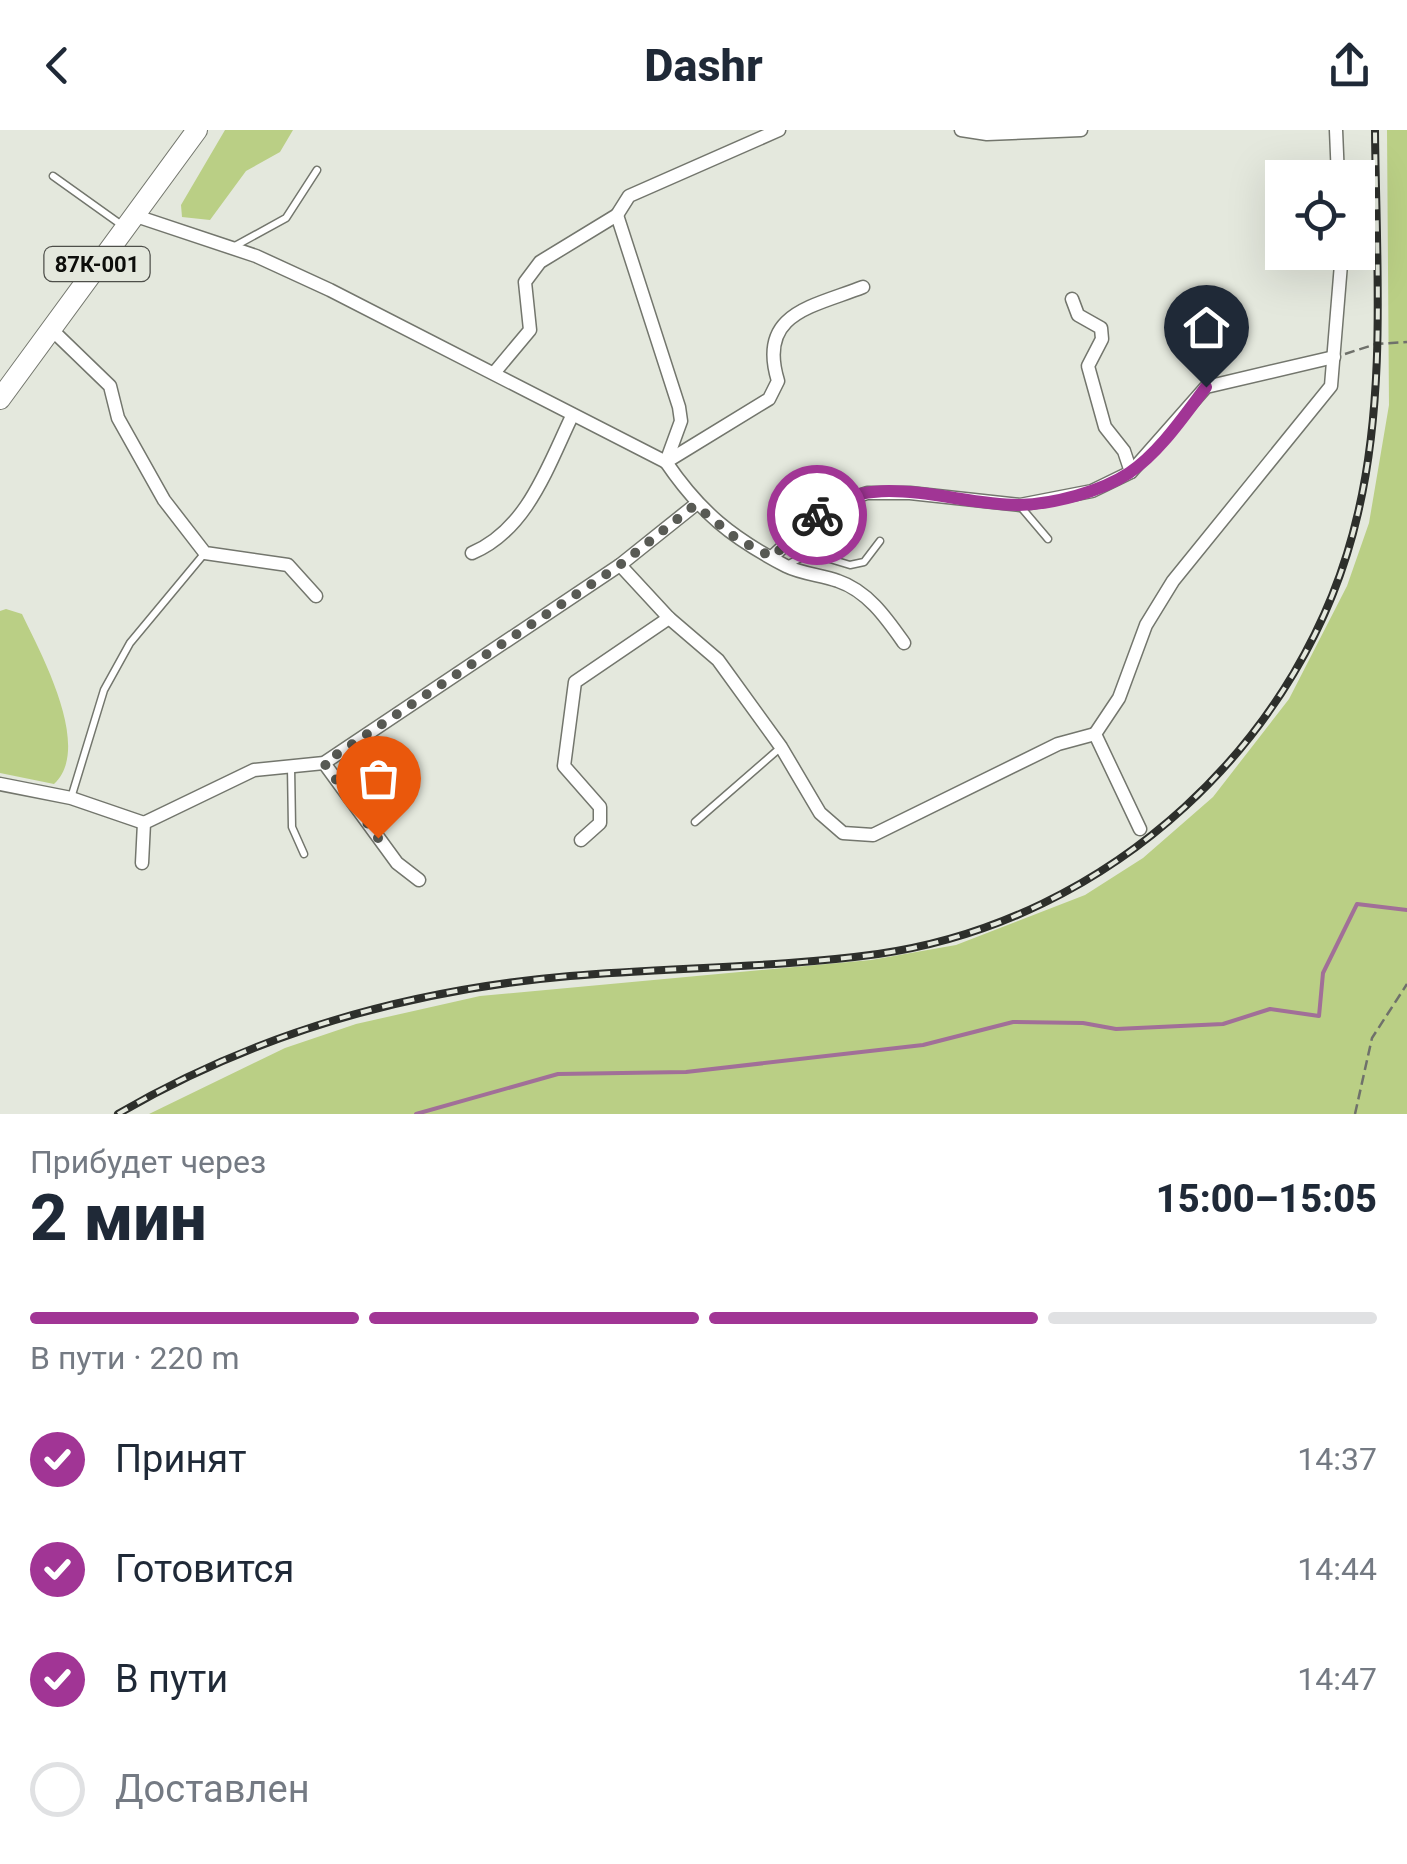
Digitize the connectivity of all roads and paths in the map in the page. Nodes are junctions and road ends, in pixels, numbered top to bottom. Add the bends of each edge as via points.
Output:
1 (196, 130) edge
2 (779, 130) edge
3 (961, 130) edge
4 (1080, 130) edge
5 (1336, 130) edge
6 (1337, 160) edge
7 (317, 170) dead end
8 (53, 176) dead end
9 (617, 215) junction
10 (129, 221) junction
11 (230, 249) junction
12 (1341, 270) edge
13 (863, 287) dead end
14 (1072, 298) dead end
15 (50, 328) junction
16 (1407, 342) edge
17 (1334, 357) junction
18 (494, 373) junction
19 (0, 400) edge
20 (572, 416) junction
21 (666, 462) junction
22 (1131, 472) junction
23 (695, 505) junction
24 (1020, 505) junction
25 (1048, 539) dead end
26 (880, 541) dead end
27 (205, 553) junction
28 (472, 553) dead end
29 (772, 557) junction
30 (620, 565) junction
31 (786, 565) junction
32 (316, 596) dead end
33 (669, 618) junction
34 (904, 644) dead end
35 (1095, 734) junction
36 (781, 748) junction
37 (324, 763) junction
38 (291, 766) junction
39 (0, 784) edge
40 (72, 798) junction
41 (695, 822) dead end
42 (144, 823) junction
43 (1140, 829) dead end
44 (581, 840) dead end
45 (304, 854) dead end
46 (142, 863) dead end
47 (419, 880) dead end
48 (1407, 984) edge
49 (1355, 1114) edge

1 - 10 main road, 87К-001
2 - 9 street via 629,196
3 - 4 street
5 - 6 street
7 - 11 lane via 286,218
8 - 10 lane
9 - 18 street via 540,262 525,282 530,330
9 - 21 street via 679,407
10 - 11 street
10 - 15 main road, 87К-001
11 - 18 street via 330,290
12 - 17 street
13 - 21 street via 792,314 778,330 771,358 778,381 769,399
14 - 22 street via 1078,315 1101,328 1088,366 1105,427
15 - 19 main road, 87К-001
15 - 27 street via 110,386 118,418 164,500
16 - 17 path
17 - 22 street via 1206,387
17 - 35 street via 1331,386 1173,581 1146,625 1119,698
18 - 20 street
20 - 21 street
20 - 28 street via 532,498 495,544
21 - 23 street
22 - 24 street via 1092,491
23 - 29 street
23 - 30 street
24 - 25 lane
24 - 29 street via 867,493 826,508
26 - 31 lane via 864,562 850,565 810,552
27 - 32 street via 288,564
27 - 40 lane via 130,643 104,690
29 - 31 street
30 - 33 street
30 - 37 street
31 - 34 street via 843,582 878,607
33 - 36 street via 718,660
33 - 44 street via 575,682 564,766 600,807 600,824
35 - 36 street via 1058,744 873,835 843,833 820,813
35 - 43 street
36 - 41 lane
37 - 38 street
37 - 47 street via 397,863
38 - 42 street via 254,770
38 - 45 lane via 292,828
39 - 40 street
40 - 42 street
42 - 46 street
48 - 49 path via 1372,1038

